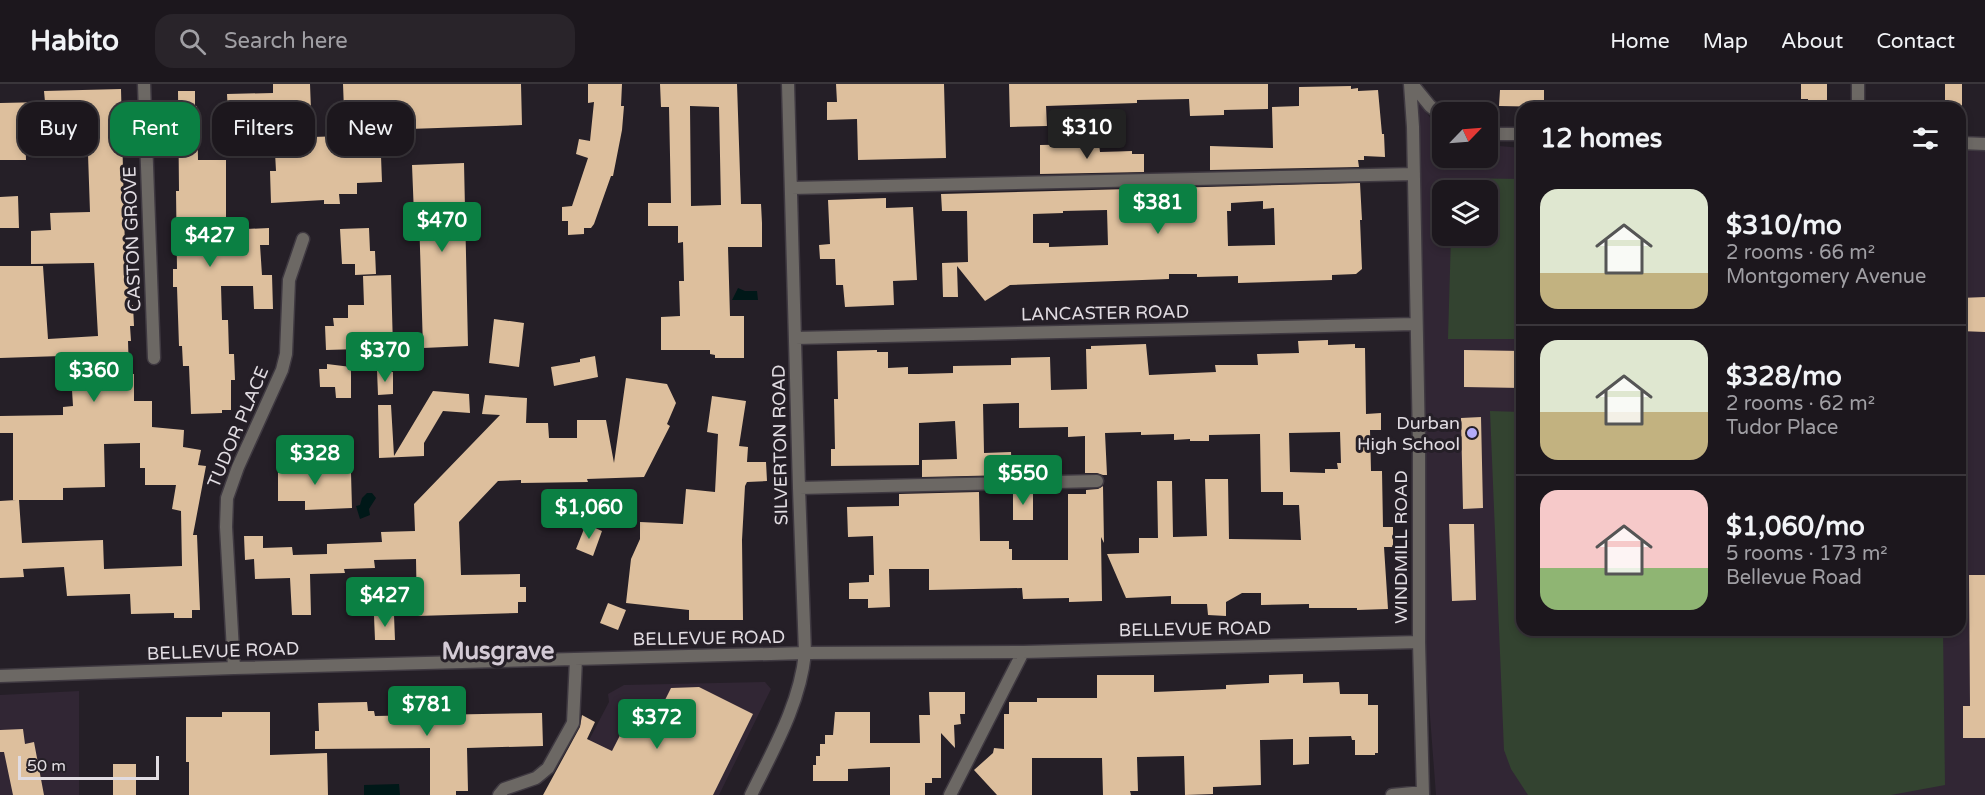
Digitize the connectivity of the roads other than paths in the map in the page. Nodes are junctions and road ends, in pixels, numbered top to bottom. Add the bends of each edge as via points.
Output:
1 (144, 84) edge
2 (788, 84) edge
3 (1411, 84) edge
4 (1858, 84) edge
5 (1858, 102) edge
6 (1432, 108) edge
7 (1498, 134) edge
8 (1516, 134) edge
9 (1966, 143) edge
10 (1985, 144) edge
11 (1414, 174) junction
12 (790, 188) junction
13 (303, 238) dead end
14 (1415, 324) junction
15 (795, 338) junction
16 (154, 358) dead end
17 (1097, 480) dead end
18 (799, 488) junction
19 (1419, 642) junction
20 (1023, 652) junction
21 (805, 653) junction
22 (576, 659) junction
23 (234, 668) junction
24 (0, 676) edge
25 (1423, 793) edge
26 (500, 795) edge
27 (752, 795) edge
28 (950, 795) edge
29 (1392, 795) edge

1 - 16 street, CASTON GROVE
2 - 12 street, SILVERTON ROAD
3 - 6 street
3 - 11 street, WINDMILL ROAD
4 - 5 street
7 - 8 street
9 - 10 street
11 - 12 street
11 - 14 street, WINDMILL ROAD
12 - 15 street, SILVERTON ROAD
13 - 23 street, TUDOR PLACE via 289,280 282,370 238,467 226,506
14 - 15 street, LANCASTER ROAD
14 - 19 street, WINDMILL ROAD
15 - 18 street, SILVERTON ROAD
17 - 18 street
18 - 21 street, SILVERTON ROAD
19 - 20 street, BELLEVUE ROAD
19 - 25 street, WINDMILL ROAD
20 - 21 street, BELLEVUE ROAD
20 - 28 street
21 - 22 street, BELLEVUE ROAD
21 - 27 street, SILVERTON ROAD via 793,708
22 - 23 street, BELLEVUE ROAD
22 - 26 street via 573,723 548,768 536,778 504,789
23 - 24 street, BELLEVUE ROAD
25 - 29 street

